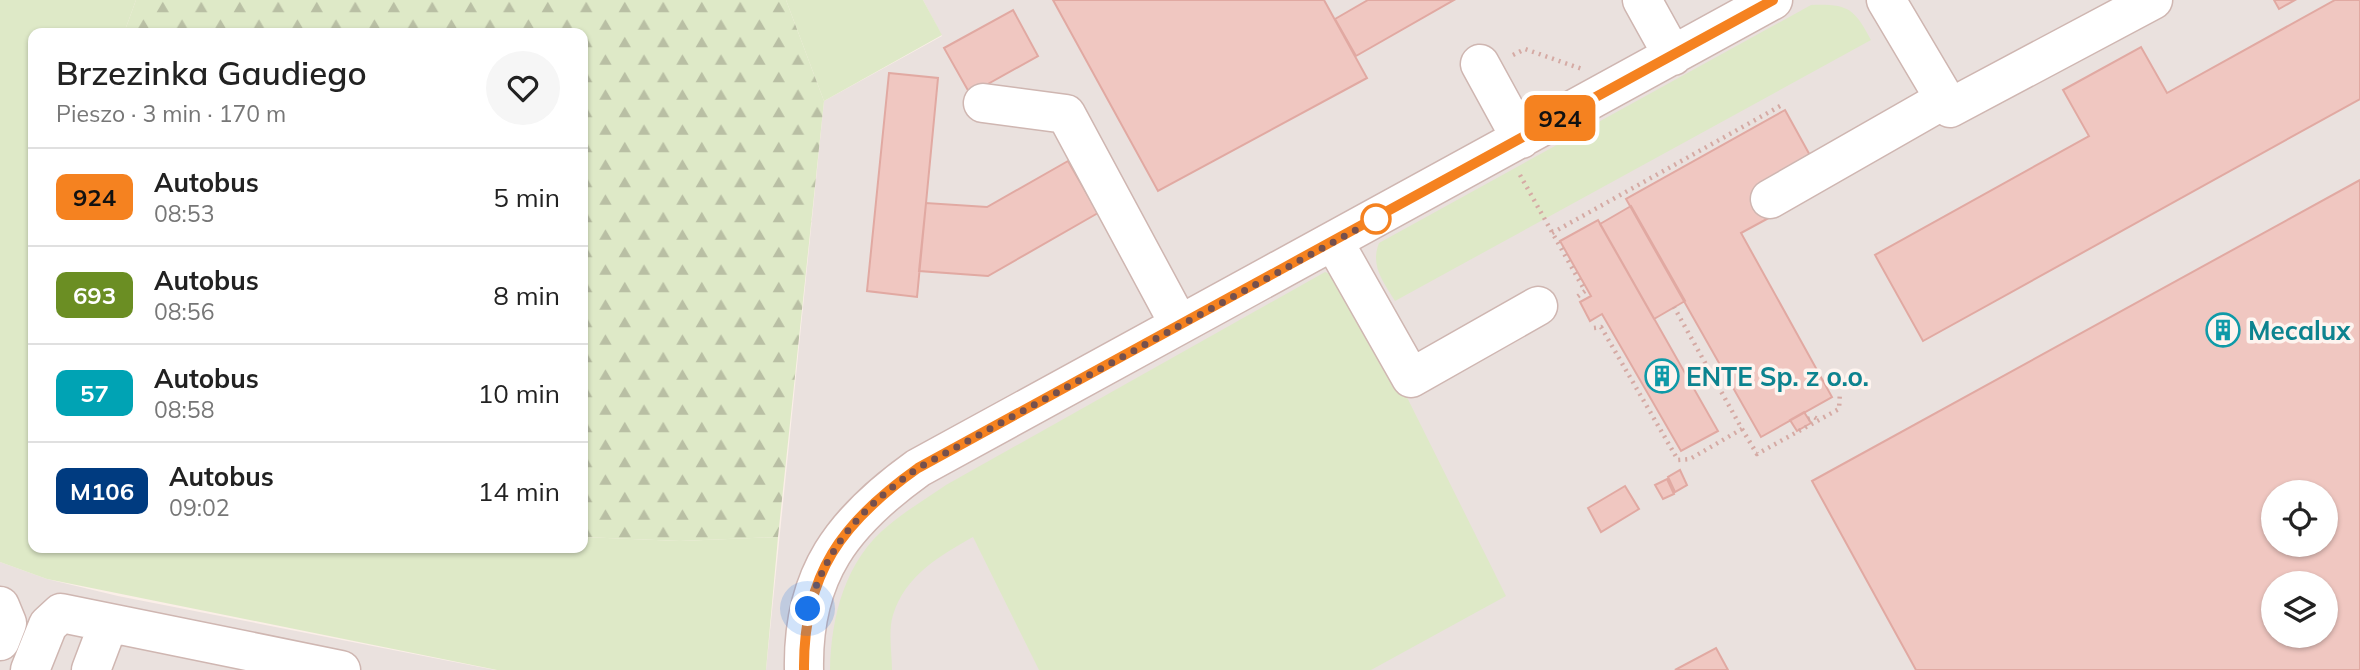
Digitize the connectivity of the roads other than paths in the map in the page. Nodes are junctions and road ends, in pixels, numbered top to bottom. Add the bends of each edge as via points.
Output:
1 (1642, 0) edge
2 (1773, 0) edge
3 (1886, 0) edge
4 (2152, 0) edge
5 (1673, 56) junction
6 (1480, 64) dead end
7 (1945, 99) junction
8 (983, 103) dead end
9 (1518, 152) junction
10 (1770, 199) dead end
11 (1334, 242) junction
12 (1538, 306) dead end
13 (1179, 324) junction
14 (0, 606) edge
15 (108, 625) junction
16 (0, 641) edge
17 (274, 664) edge
18 (30, 670) edge
19 (91, 670) edge
20 (341, 670) edge
21 (804, 670) edge

1 - 5 street
2 - 5 street
3 - 7 street
4 - 7 street via 1951,108
5 - 9 street
6 - 9 street
7 - 10 street
8 - 13 street via 1066,114
9 - 11 street
11 - 12 street via 1411,377
11 - 13 street
13 - 21 street via 918,468 884,493 852,523 819,575 808,609
14 - 16 street via 7,624
15 - 17 street
15 - 18 street via 61,613 48,625
15 - 19 street
17 - 20 street

